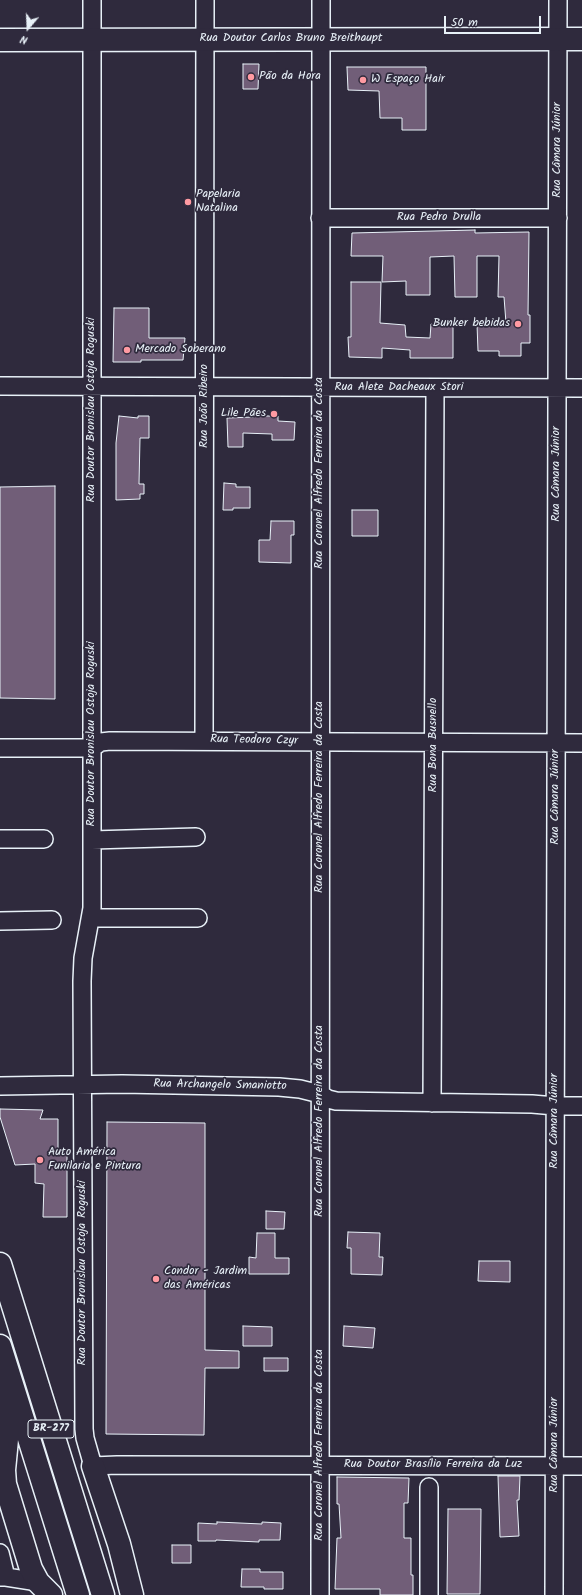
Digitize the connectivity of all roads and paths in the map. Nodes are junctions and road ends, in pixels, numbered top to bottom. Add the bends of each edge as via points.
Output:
1 (92, 0) edge
2 (205, 0) edge
3 (321, 0) edge
4 (558, 0) edge
5 (321, 39) junction
6 (558, 39) junction
7 (582, 39) edge
8 (0, 40) edge
9 (92, 40) junction
10 (205, 40) junction
11 (320, 218) junction
12 (558, 218) junction
13 (0, 386) edge
14 (92, 387) junction
15 (205, 387) junction
16 (320, 388) junction
17 (435, 388) junction
18 (557, 388) junction
19 (582, 388) edge
20 (204, 740) junction
21 (320, 742) junction
22 (434, 742) junction
23 (556, 743) junction
24 (582, 743) edge
25 (0, 748) edge
26 (92, 748) junction
27 (196, 837) dead end
28 (0, 839) edge
29 (44, 840) dead end
30 (92, 840) junction
31 (91, 918) junction
32 (198, 918) dead end
33 (52, 920) dead end
34 (0, 921) edge
35 (82, 1085) junction
36 (0, 1086) edge
37 (320, 1094) junction
38 (432, 1103) junction
39 (555, 1106) junction
40 (582, 1106) edge
41 (0, 1264) edge
42 (0, 1346) edge
43 (0, 1370) edge
44 (4, 1434) edge
45 (320, 1465) junction
46 (93, 1466) junction
47 (555, 1466) junction
48 (582, 1466) edge
49 (2, 1485) edge
50 (429, 1487) dead end
51 (0, 1553) edge
52 (3, 1577) edge
53 (45, 1588) edge
54 (78, 1595) edge
55 (103, 1595) edge
56 (132, 1595) edge
57 (320, 1595) edge
58 (429, 1595) edge
59 (554, 1595) edge

1 - 9 street, Rua Doutor Bronislau Ostoja Roguski
2 - 10 street, Rua João Ribeiro
3 - 5 street, Rua Coronel Alfredo Ferreira da Costa
4 - 6 street, Rua Câmara Júnior
5 - 6 main road, Rua Doutor Carlos Bruno Breithaupt
5 - 10 main road, Rua Doutor Carlos Bruno Breithaupt
5 - 11 street, Rua Coronel Alfredo Ferreira da Costa
6 - 7 main road, Rua Doutor Carlos Bruno Breithaupt
6 - 12 street, Rua Câmara Júnior
8 - 9 main road, Rua Doutor Carlos Bruno Breithaupt
9 - 10 main road, Rua Doutor Carlos Bruno Breithaupt
9 - 14 street, Rua Doutor Bronislau Ostoja Roguski
10 - 15 street, Rua João Ribeiro
11 - 12 street, Rua Pedro Drulla
11 - 16 street, Rua Coronel Alfredo Ferreira da Costa
12 - 18 street, Rua Câmara Júnior
13 - 14 street, Rua Alete Dacheaux Stori
14 - 15 street, Rua Alete Dacheaux Stori
14 - 26 street, Rua Doutor Bronislau Ostoja Roguski
15 - 16 street, Rua Alete Dacheaux Stori
15 - 20 street, Rua João Ribeiro
16 - 17 street, Rua Alete Dacheaux Stori
16 - 21 street, Rua Coronel Alfredo Ferreira da Costa
17 - 18 street, Rua Alete Dacheaux Stori
17 - 22 street, Rua Bona Busnello
18 - 19 street, Rua Alete Dacheaux Stori
18 - 23 street, Rua Câmara Júnior
20 - 21 street, Rua Teodoro Czyr
20 - 26 street, Rua Teodoro Czyr via 110,741 101,742
21 - 22 street, Rua Teodoro Czyr
21 - 37 street, Rua Coronel Alfredo Ferreira da Costa
22 - 23 street, Rua Teodoro Czyr
22 - 38 street, Rua Bona Busnello
23 - 24 street, Rua Teodoro Czyr
23 - 39 street, Rua Câmara Júnior
25 - 26 street, Rua Teodoro Czyr
26 - 30 street, Rua Doutor Bronislau Ostoja Roguski
27 - 30 street
28 - 29 street
30 - 31 street, Rua Doutor Bronislau Ostoja Roguski
31 - 32 street
31 - 35 street, Rua Doutor Bronislau Ostoja Roguski via 82,969
33 - 34 street
35 - 36 street, Rua Archangelo Smaniotto
35 - 37 street, Rua Archangelo Smaniotto via 279,1087
35 - 46 street, Rua Doutor Bronislau Ostoja Roguski via 84,1429
37 - 38 street, Rua Archangelo Smaniotto via 336,1101
37 - 45 street, Rua Coronel Alfredo Ferreira da Costa
38 - 39 street, Rua Archangelo Smaniotto
39 - 40 street, Rua Archangelo Smaniotto
39 - 47 street, Rua Câmara Júnior
41 - 55 main road, BR-277
42 - 54 main road, BR-277
43 - 44 main road via 6,1409
44 - 49 main road
45 - 46 street, Rua Doutor Brasílio Ferreira da Luz
45 - 47 street, Rua Doutor Brasílio Ferreira da Luz
45 - 57 street, Rua Coronel Alfredo Ferreira da Costa
46 - 56 main road via 119,1544
47 - 48 street, Rua Doutor Brasílio Ferreira da Luz
47 - 59 street, Rua Câmara Júnior
49 - 53 main road via 32,1569
50 - 58 street
51 - 52 street
52 - 53 street

